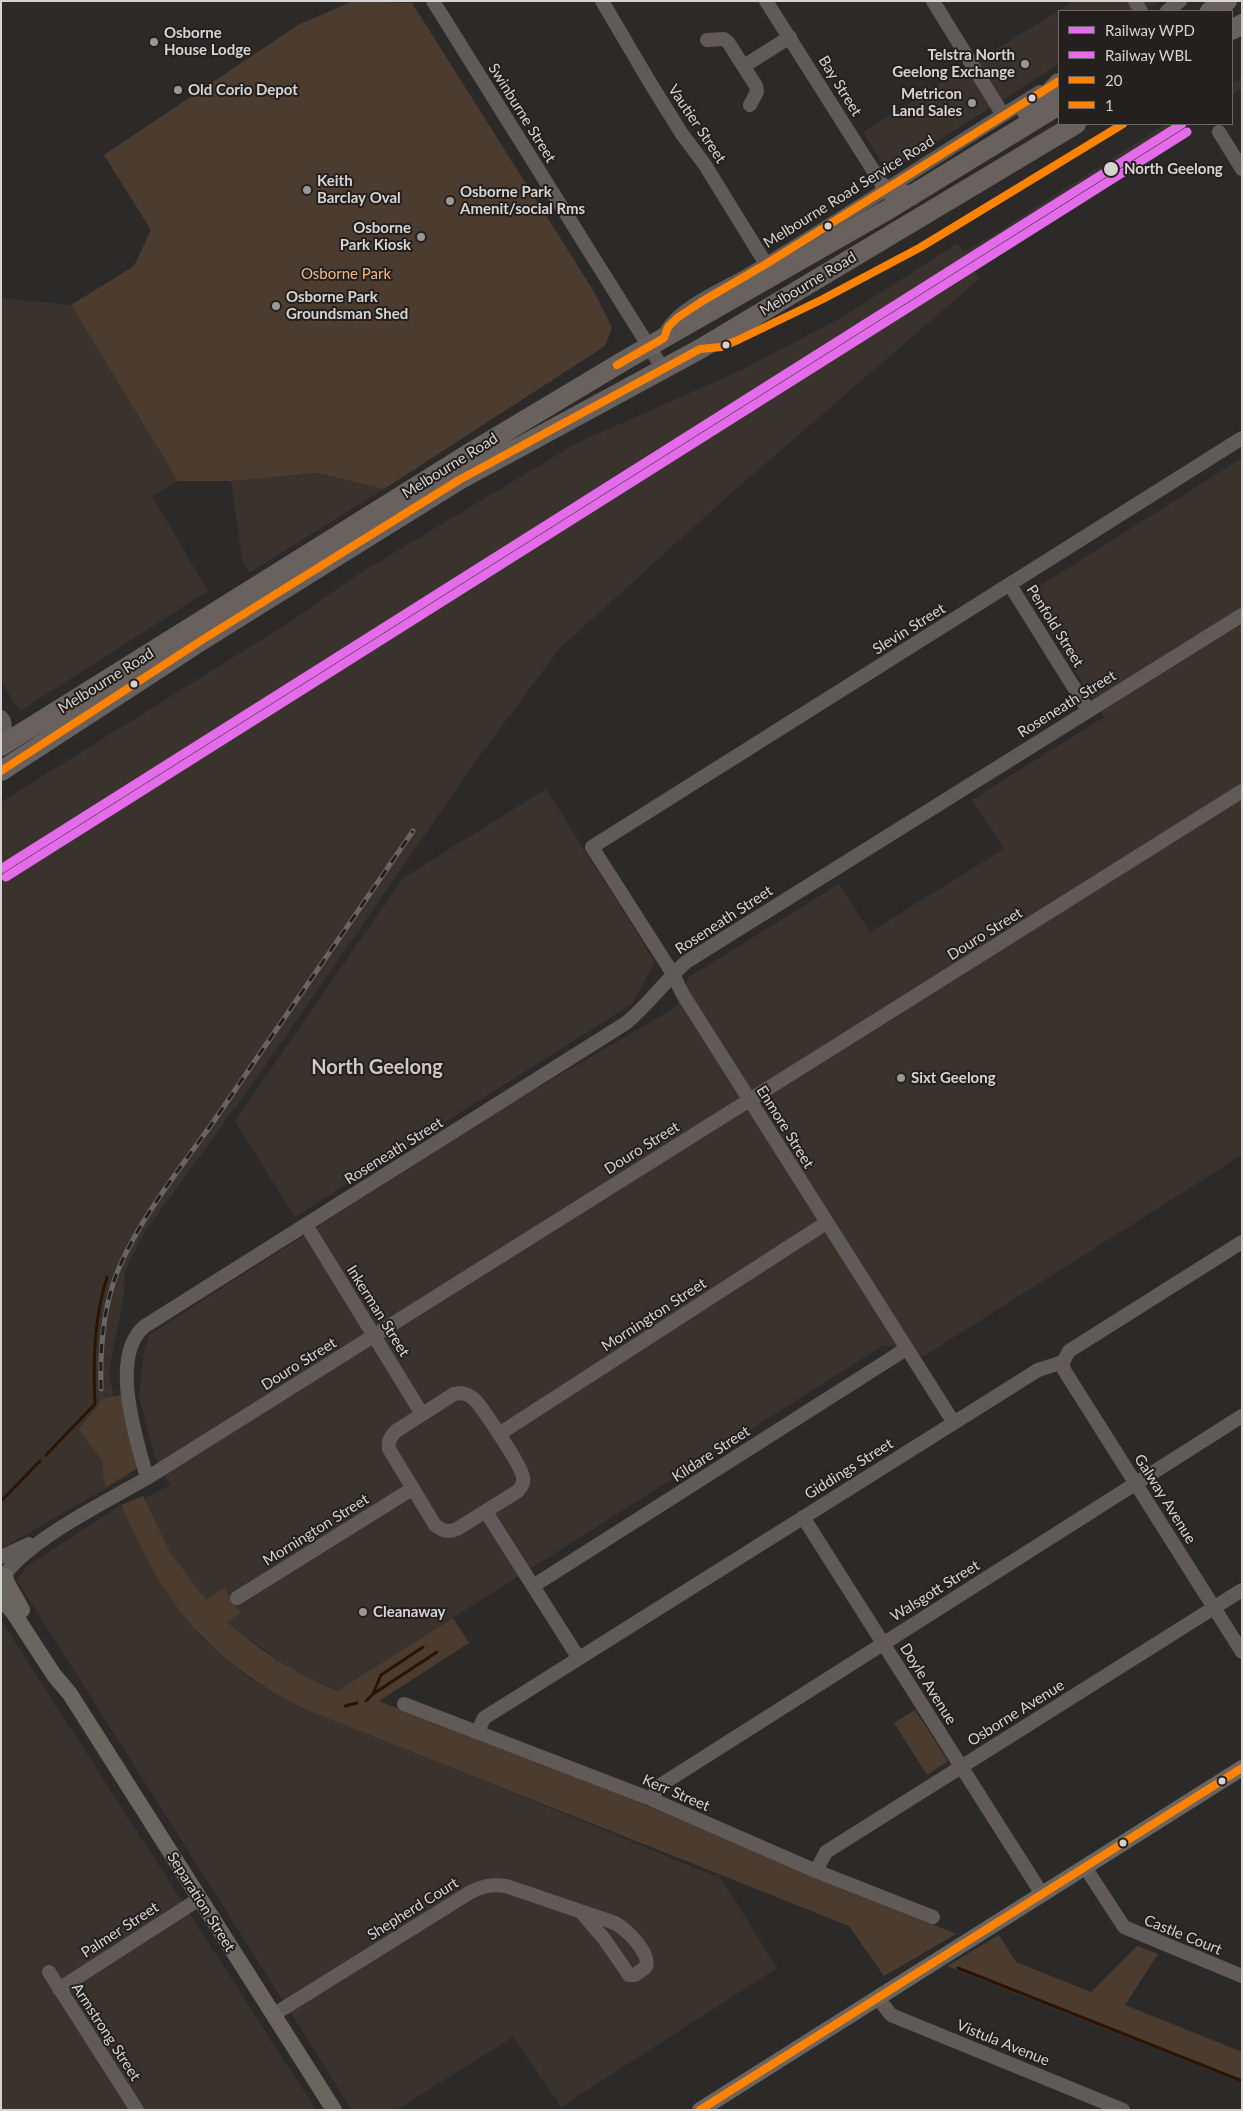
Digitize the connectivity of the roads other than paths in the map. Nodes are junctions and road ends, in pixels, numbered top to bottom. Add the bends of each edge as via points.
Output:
1 (433, 1) edge
2 (602, 1) edge
3 (766, 1) edge
4 (1180, 1) edge
5 (1227, 1) edge
6 (934, 2) edge
7 (1168, 10) edge
8 (1212, 10) edge
9 (790, 37) junction
10 (708, 40) dead end
11 (744, 66) junction
12 (1058, 83) edge
13 (1058, 83) edge
14 (750, 105) dead end
15 (1058, 106) edge
16 (1003, 115) junction
17 (1074, 125) edge
18 (1219, 132) dead end
19 (1242, 169) edge
20 (986, 177) junction
21 (929, 185) junction
22 (885, 189) junction
23 (911, 196) junction
24 (889, 209) junction
25 (766, 264) junction
26 (657, 343) junction
27 (663, 369) junction
28 (1242, 438) edge
29 (1010, 585) junction
30 (1242, 615) edge
31 (1088, 710) junction
32 (1, 717) edge
33 (3, 742) edge
34 (10, 765) edge
35 (1242, 791) edge
36 (592, 847) joint
37 (673, 974) junction
38 (749, 1099) junction
39 (826, 1223) junction
40 (306, 1225) junction
41 (1242, 1242) edge
42 (375, 1336) junction
43 (906, 1349) junction
44 (1063, 1362) junction
45 (422, 1414) junction
46 (1242, 1416) edge
47 (954, 1423) junction
48 (499, 1434) junction
49 (147, 1478) junction
50 (1135, 1483) junction
51 (412, 1489) junction
52 (486, 1512) junction
53 (803, 1517) junction
54 (57, 1531) junction
55 (1, 1557) edge
56 (3, 1574) edge
57 (533, 1586) junction
58 (1242, 1590) edge
59 (1, 1598) edge
60 (237, 1598) dead end
61 (1214, 1608) junction
62 (882, 1643) junction
63 (1242, 1652) edge
64 (578, 1657) junction
65 (70, 1694) junction
66 (404, 1704) dead end
67 (478, 1731) junction
68 (961, 1767) junction
69 (1242, 1768) edge
70 (651, 1799) junction
71 (1085, 1867) junction
72 (816, 1870) junction
73 (1042, 1894) junction
74 (199, 1898) junction
75 (582, 1913) junction
76 (933, 1917) dead end
77 (49, 1972) dead end
78 (1242, 1976) edge
79 (60, 1989) junction
80 (878, 1998) junction
81 (273, 2015) junction
82 (137, 2110) edge
83 (334, 2110) edge
84 (700, 2110) edge
85 (1123, 2110) edge

1 - 26 street, Swinburne Street
2 - 25 street, Vautier Street via 652,86 705,164
3 - 9 street, Bay Street
4 - 7 street
5 - 8 highway
6 - 16 street
9 - 11 street
9 - 22 street, Bay Street
10 - 11 street via 724,39
11 - 14 street via 756,86
12 - 16 street, Melbourne Road Service Road
13 - 21 highway via 1040,103
15 - 21 highway, Melbourne Road
16 - 22 street, Melbourne Road Service Road
17 - 20 highway, Melbourne Road
18 - 19 street
20 - 24 highway via 956,185 901,217 894,216
20 - 27 highway, Melbourne Road
21 - 23 highway, Melbourne Road
22 - 23 highway
22 - 25 street, Melbourne Road Service Road
23 - 24 highway, Melbourne Road
24 - 26 highway, Melbourne Road
25 - 26 street, Melbourne Road Service Road via 677,318
26 - 27 street, Swinburne Street
26 - 33 highway, Melbourne Road via 470,453
27 - 34 highway, Melbourne Road via 459,480 210,635
28 - 29 street, Slevin Street
29 - 31 street, Penfold Street
29 - 36 street, Slevin Street
30 - 31 street, Roseneath Street
31 - 37 street, Roseneath Street via 686,962
32 - 33 street via 4,722
33 - 34 highway
35 - 38 street, Douro Street
36 - 37 street, Enmore Street
37 - 38 street, Enmore Street
37 - 40 street, Roseneath Street via 626,1023
38 - 39 street, Enmore Street
38 - 42 street, Douro Street
39 - 43 street, Enmore Street
39 - 48 street, Mornington Street
40 - 42 street, Inkerman Street
40 - 49 street, Roseneath Street via 149,1323 137,1335 130,1353 128,1405
41 - 44 street, Giddings Street via 1069,1351
42 - 45 street, Inkerman Street
42 - 49 street, Douro Street
43 - 47 street, Enmore Street
43 - 57 street, Kildare Street
44 - 47 street, Giddings Street via 1038,1370
44 - 50 street, Galway Avenue via 1064,1370
45 - 48 street via 454,1394 470,1395
45 - 51 street via 396,1431 388,1442 388,1449
46 - 50 street, Walsgott Street
47 - 53 street, Giddings Street
48 - 52 street via 522,1475 523,1484 518,1491
49 - 54 street, Douro Street
50 - 61 street, Galway Avenue
50 - 62 street, Walsgott Street
51 - 52 street via 435,1525 442,1530 458,1529
51 - 60 street, Mornington Street
52 - 57 street
53 - 62 street, Doyle Avenue
53 - 64 street, Giddings Street
54 - 55 street, Douro Street
54 - 56 street, Douro Street
56 - 65 main road, Separation Street via 60,1670
57 - 64 street
58 - 61 street, Osborne Avenue
59 - 65 main road, Separation Street
61 - 63 street, Galway Avenue
61 - 68 street, Osborne Avenue
62 - 68 street, Doyle Avenue
62 - 70 street, Walsgott Street via 659,1786
64 - 67 street, Giddings Street via 484,1718
65 - 74 main road, Separation Street
66 - 67 street, Kerr Street
67 - 70 street, Kerr Street
68 - 72 street, Osborne Avenue via 826,1852
68 - 73 street, Doyle Avenue
69 - 71 main road
70 - 72 street, Kerr Street
71 - 73 main road
71 - 78 street, Castle Court via 1128,1930
72 - 76 street, Kerr Street
73 - 80 main road
74 - 79 street, Palmer Street
74 - 81 main road, Separation Street
75 - 75 street, Shepherd Court via 628,1932 647,1960 646,1967 635,1975 629,1975
75 - 81 street, Shepherd Court via 506,1886 480,1887
77 - 79 street, Armstrong Street
79 - 82 street, Armstrong Street
80 - 84 main road
80 - 85 street, Vistula Avenue via 891,2015
81 - 83 main road, Separation Street

